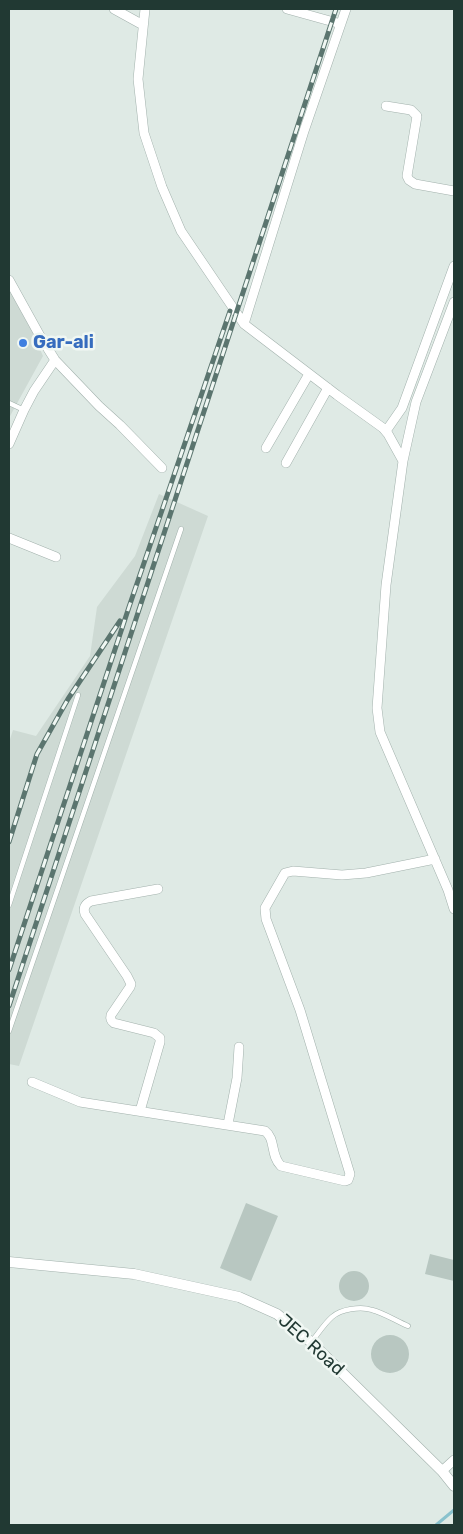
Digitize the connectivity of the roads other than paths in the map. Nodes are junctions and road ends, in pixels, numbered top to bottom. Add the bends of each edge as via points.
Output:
1 (114, 9) edge
2 (145, 9) edge
3 (287, 9) edge
4 (346, 9) edge
5 (320, 13) edge
6 (340, 24) junction
7 (143, 25) junction
8 (386, 106) dead end
9 (454, 191) edge
10 (454, 266) edge
11 (9, 280) edge
12 (454, 302) edge
13 (244, 324) junction
14 (55, 360) junction
15 (309, 374) junction
16 (328, 388) junction
17 (9, 403) edge
18 (24, 410) junction
19 (386, 431) junction
20 (9, 444) edge
21 (266, 448) dead end
22 (404, 461) junction
23 (286, 463) dead end
24 (162, 468) dead end
25 (181, 528) dead end
26 (9, 538) edge
27 (56, 557) dead end
28 (78, 695) dead end
29 (435, 859) junction
30 (158, 889) dead end
31 (9, 905) edge
32 (454, 909) edge
33 (9, 1031) edge
34 (239, 1047) dead end
35 (32, 1082) dead end
36 (140, 1111) junction
37 (228, 1124) junction
38 (9, 1262) edge
39 (408, 1326) dead end
40 (312, 1342) junction
41 (454, 1460) edge
42 (442, 1471) junction
43 (454, 1486) edge

1 - 7 street
2 - 7 street
3 - 5 street
4 - 6 street
5 - 6 street
6 - 13 street
7 - 13 street via 139,97 144,133 162,187 181,231
8 - 9 street via 411,110 417,116 409,180
10 - 19 street via 402,408
11 - 14 street
12 - 22 street via 416,402
13 - 15 street
14 - 18 street
14 - 24 street
15 - 16 street
15 - 21 street
16 - 19 street
16 - 23 street
17 - 18 lane
18 - 20 street
19 - 22 street
22 - 29 street via 386,585 377,719
25 - 33 lane
26 - 27 street
28 - 31 lane
29 - 32 street
29 - 37 street via 342,875 293,870 285,873 265,908 266,919 318,1064 350,1174 348,1180 281,1166 276,1162 268,1134 259,1129
30 - 36 street via 91,901 84,910 131,984 111,1015 111,1021 154,1033 160,1038
34 - 37 street
35 - 36 street via 80,1102
36 - 37 street
38 - 40 street, JEC Road via 134,1274 239,1297 277,1314
39 - 40 lane via 367,1308 348,1310 330,1318
40 - 42 street, JEC Road
41 - 42 street
42 - 43 street, JEC Road

